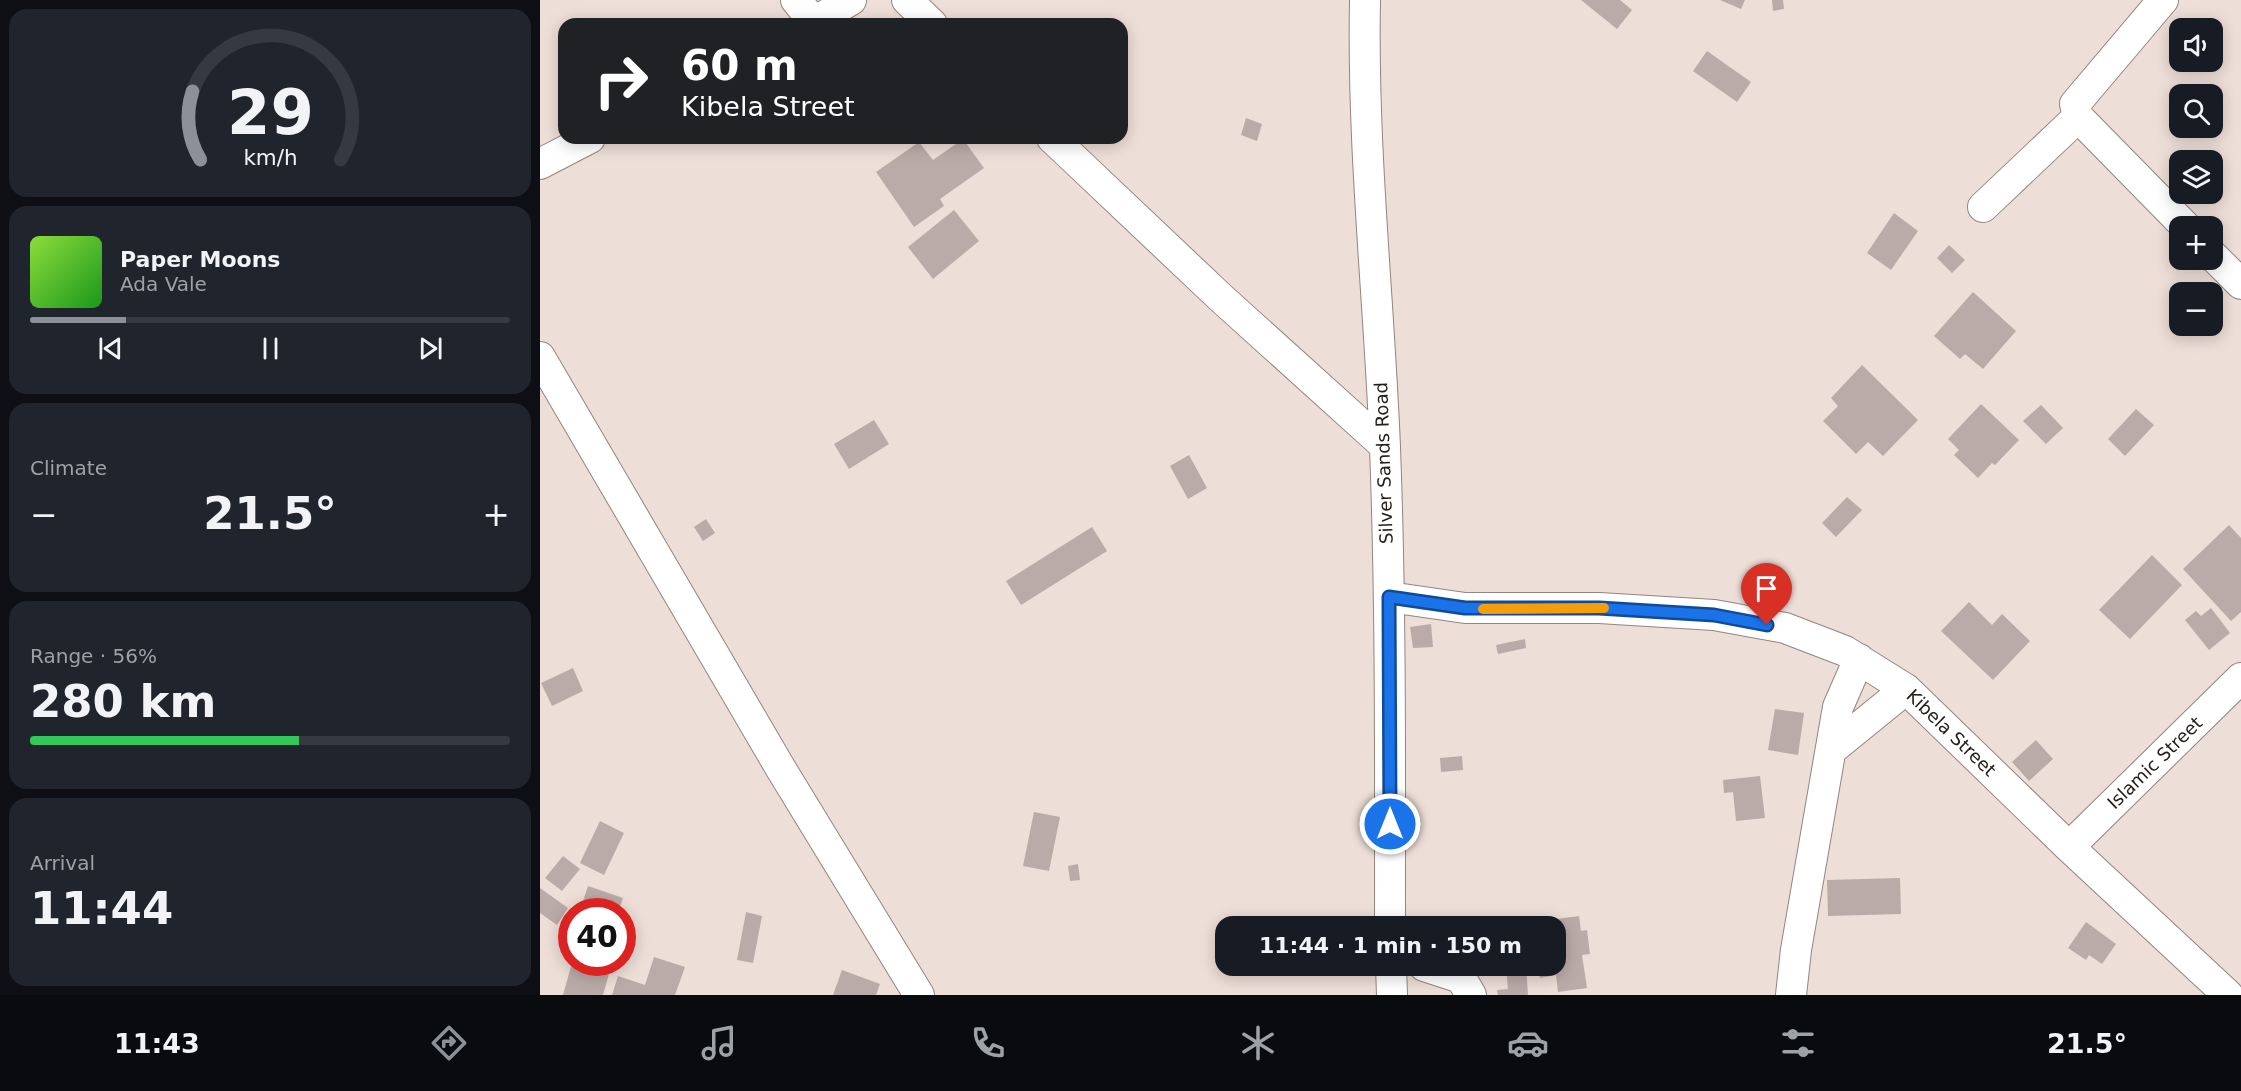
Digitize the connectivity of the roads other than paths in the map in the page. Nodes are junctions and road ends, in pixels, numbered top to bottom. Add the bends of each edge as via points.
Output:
1 (851, 0) edge
2 (907, 0) edge
3 (1365, 0) edge
4 (2163, 0) edge
5 (807, 16) edge
6 (926, 18) edge
7 (2078, 117) junction
8 (578, 144) edge
9 (1058, 144) edge
10 (540, 164) edge
11 (1983, 207) dead end
12 (2175, 216) edge
13 (2223, 266) edge
14 (2241, 284) edge
15 (540, 357) edge
16 (1385, 446) junction
17 (1389, 597) junction
18 (1859, 659) junction
19 (2241, 678) edge
20 (1906, 689) junction
21 (1831, 750) junction
22 (2069, 847) junction
23 (1390, 916) edge
24 (1391, 976) edge
25 (1455, 976) edge
26 (919, 995) edge
27 (1392, 995) edge
28 (1471, 995) edge
29 (1791, 995) edge
30 (2228, 995) edge

1 - 5 street
2 - 6 street
3 - 16 street, Silver Sands Road via 1370,203
4 - 7 street via 2075,104
7 - 11 street
7 - 12 street
8 - 10 street
9 - 16 street
13 - 14 street
15 - 26 street
16 - 17 street, Silver Sands Road
17 - 18 street, Kibela Street via 1465,608 1599,608 1714,615 1785,628
17 - 23 street, Silver Sands Road
18 - 20 street, Kibela Street
18 - 21 street via 1838,707
19 - 22 street, Islamic Street
20 - 21 street
20 - 22 street, Kibela Street
21 - 29 street
22 - 30 street, Kibela Street
24 - 27 street
25 - 28 street via 1461,978

